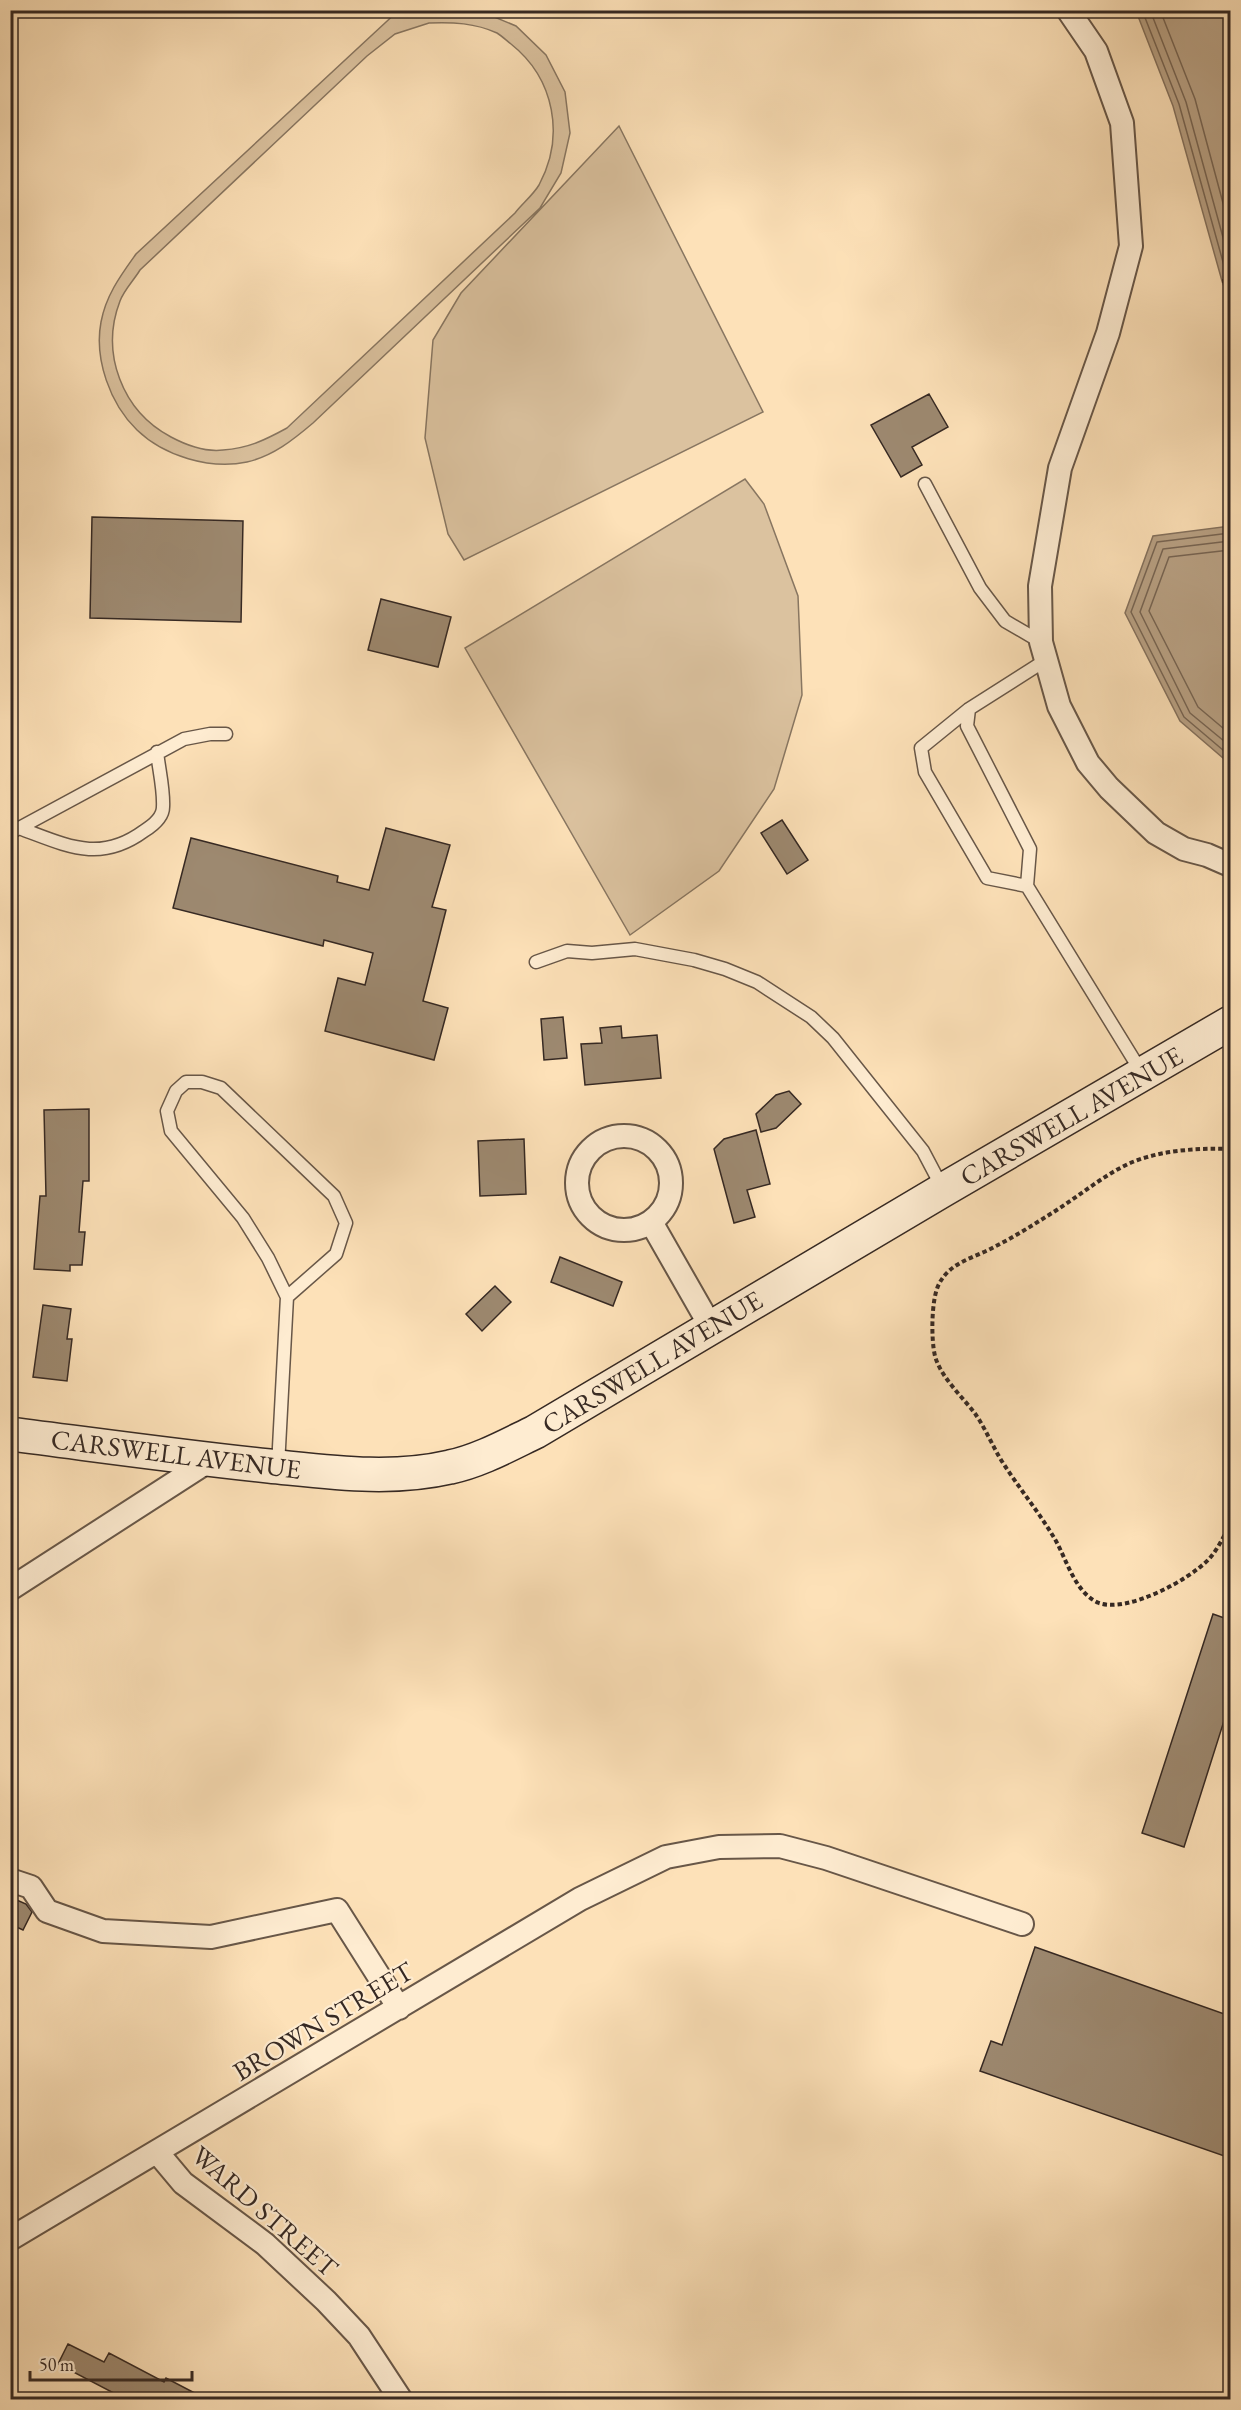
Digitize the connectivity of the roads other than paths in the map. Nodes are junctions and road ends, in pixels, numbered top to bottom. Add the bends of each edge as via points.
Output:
1 (1068, 10) edge
2 (925, 484) dead end
3 (1043, 651) junction
4 (969, 708) junction
5 (226, 734) dead end
6 (157, 752) junction
7 (15, 831) edge
8 (1230, 865) edge
9 (1027, 886) junction
10 (536, 962) dead end
11 (1230, 1023) edge
12 (1143, 1075) junction
13 (944, 1190) junction
14 (651, 1222) junction
15 (287, 1297) junction
16 (711, 1327) junction
17 (10, 1434) edge
18 (210, 1460) junction
19 (278, 1467) junction
20 (10, 1589) edge
21 (10, 1880) edge
22 (1022, 1924) dead end
23 (399, 2008) junction
24 (158, 2152) junction
25 (10, 2238) edge
26 (401, 2400) edge

1 - 3 street via 1096,51 1122,123 1131,246 1108,333 1060,468 1040,586
2 - 3 lane via 980,588 1005,621
3 - 4 lane
3 - 8 street via 1059,706 1089,762 1109,788 1156,833 1184,849
4 - 9 lane via 967,726 1030,849
4 - 9 lane via 921,748 925,772 987,878
5 - 6 lane via 184,739
6 - 7 lane
6 - 7 lane via 164,809 155,824 130,842 99,851
9 - 12 lane
10 - 13 lane via 567,951 635,950 694,960 757,982 811,1017 833,1038 923,1151
11 - 12 street, CARSWELL AVENUE
12 - 13 street, CARSWELL AVENUE
13 - 16 street, CARSWELL AVENUE
14 - 14 street via 666,1206 671,1191 666,1160 656,1147 642,1139 610,1138 596,1145 585,1155 579,1169 577,1184 587,1212 612,1229 627,1230
14 - 16 street
15 - 15 lane via 336,1254 346,1223 334,1196 221,1088 186,1082 176,1091 166,1111 171,1131 243,1218
15 - 19 lane
16 - 19 street, CARSWELL AVENUE via 535,1432 452,1467 408,1474 361,1475
17 - 18 street, CARSWELL AVENUE
18 - 19 street, CARSWELL AVENUE
18 - 20 street
21 - 23 street via 31,1887 47,1911 103,1931 211,1937 337,1910
22 - 23 street, BROWN STREET via 780,1846 719,1847 666,1857 627,1874
23 - 24 street, BROWN STREET
24 - 25 street, BROWN STREET
24 - 26 street, WARD STREET via 183,2183 265,2244 326,2301 358,2336

